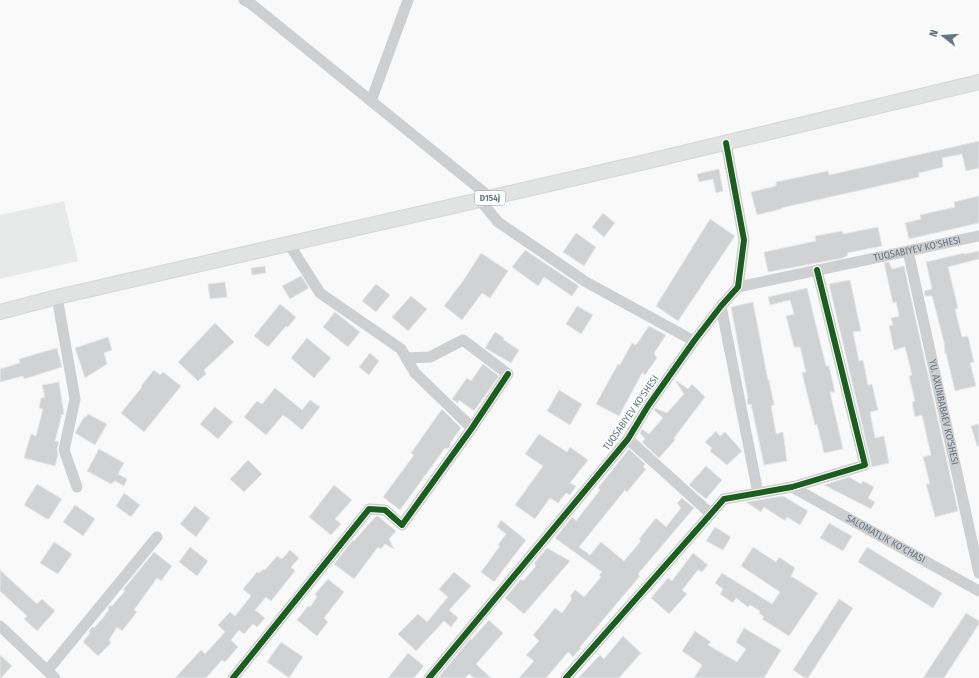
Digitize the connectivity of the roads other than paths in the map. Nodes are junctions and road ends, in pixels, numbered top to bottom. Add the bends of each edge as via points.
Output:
1 (408, 0) edge
2 (248, 1) edge
3 (979, 82) edge
4 (372, 101) junction
5 (726, 143) junction
6 (486, 199) junction
7 (979, 236) edge
8 (290, 244) junction
9 (908, 251) junction
10 (817, 270) junction
11 (738, 287) junction
12 (57, 297) junction
13 (721, 306) junction
14 (0, 312) edge
15 (694, 341) junction
16 (406, 358) junction
17 (472, 428) junction
18 (628, 439) junction
19 (77, 487) dead end
20 (792, 487) junction
21 (758, 493) junction
22 (711, 514) junction
23 (157, 537) dead end
24 (979, 573) edge
25 (979, 591) edge
26 (0, 626) edge
27 (51, 674) edge
28 (233, 678) edge
29 (429, 678) edge
30 (566, 678) edge

1 - 4 street
2 - 4 street
3 - 5 main road, D154j
4 - 6 street
5 - 6 main road, D154j
5 - 11 street via 744,240
6 - 8 main road, D154j
6 - 15 street via 498,222 586,282
7 - 9 street, TUQSABIYEV KO'SHESI
8 - 12 main road, D154j
8 - 16 street via 320,293 401,349
9 - 10 street, TUQSABIYEV KO'SHESI
9 - 24 street, YU. AXUNBABAEV KO'SHESI
10 - 11 street, TUQSABIYEV KO'SHESI
10 - 20 street via 865,465
11 - 13 street, TUQSABIYEV KO'SHESI
12 - 14 main road, D154j
12 - 19 street via 75,399 64,450
13 - 15 street, TUQSABIYEV KO'SHESI
13 - 21 street
15 - 18 street, TUQSABIYEV KO'SHESI
16 - 17 street via 414,373
16 - 17 street via 430,356 462,340 508,374
17 - 28 street via 402,524 385,510 369,509
18 - 22 street
18 - 29 street, TUQSABIYEV KO'SHESI
20 - 21 street
20 - 25 street, SALOMATLIK KO'CHASI
21 - 22 street via 724,499
22 - 30 street
23 - 27 street
26 - 27 street

